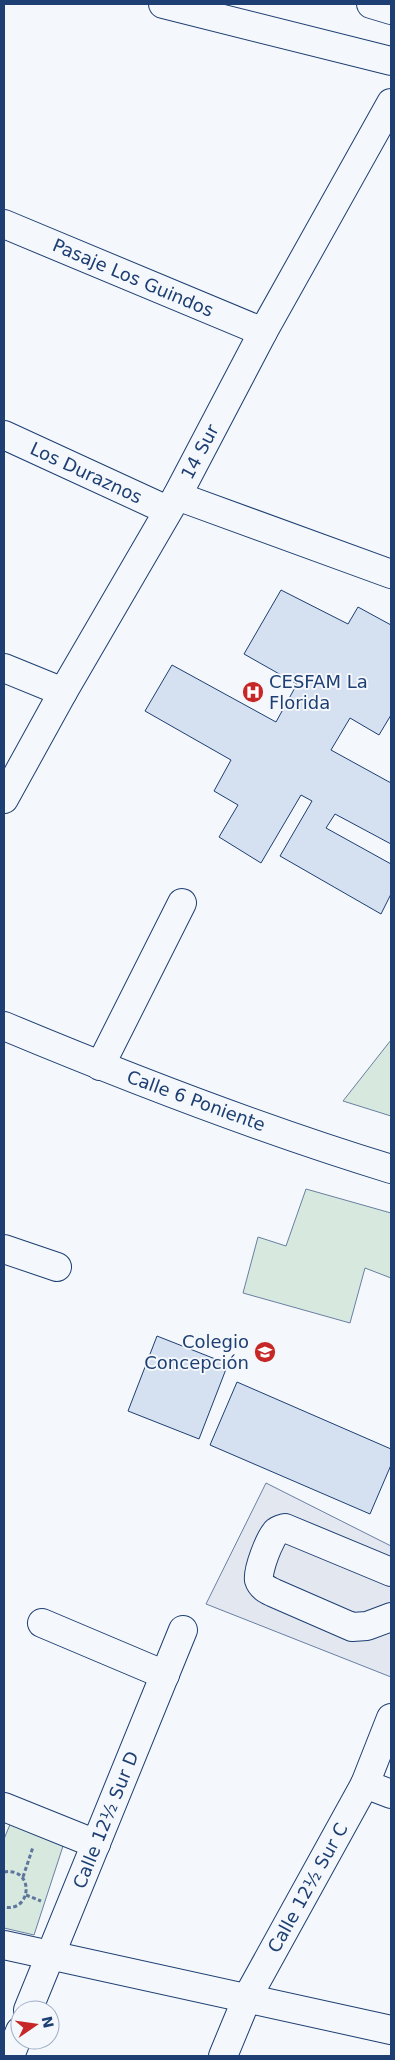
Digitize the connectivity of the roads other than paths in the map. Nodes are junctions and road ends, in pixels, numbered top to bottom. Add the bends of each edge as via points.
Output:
1 (163, 4) edge
2 (371, 4) edge
3 (391, 10) edge
4 (391, 61) edge
5 (391, 103) edge
6 (4, 224) edge
7 (263, 332) junction
8 (4, 435) edge
9 (172, 503) junction
10 (391, 574) edge
11 (4, 668) edge
12 (62, 692) junction
13 (4, 799) edge
14 (182, 903) dead end
15 (4, 1026) edge
16 (100, 1066) junction
17 (391, 1169) edge
18 (4, 1249) edge
19 (57, 1267) dead end
20 (391, 1572) edge
21 (391, 1617) edge
22 (42, 1623) dead end
23 (183, 1630) dead end
24 (165, 1675) junction
25 (391, 1718) edge
26 (365, 1784) junction
27 (391, 1794) edge
28 (4, 1807) edge
29 (96, 1844) junction
30 (4, 1945) edge
31 (50, 1956) junction
32 (246, 1998) junction
33 (32, 2000) edge
34 (391, 2030) edge
35 (223, 2056) edge

1 - 4 street
2 - 3 street
5 - 7 street, 14 Sur
6 - 7 street, Pasaje Los Guindos
7 - 9 street, 14 Sur
8 - 9 street, Los Duraznos
9 - 10 street, Los Duraznos
9 - 12 street, 14 Sur
11 - 12 street
12 - 13 street, 14 Sur
14 - 16 street
15 - 16 street, Calle 6 Poniente
16 - 17 street, Calle 6 Poniente via 326,1149
18 - 19 street
20 - 21 street via 285,1528 273,1537 260,1569 259,1581 274,1593 352,1627 367,1626
22 - 24 street
23 - 24 street, Calle 12½ Sur D
24 - 29 street, Calle 12½ Sur D
25 - 26 street, Calle 12½ Sur C
26 - 27 street
26 - 32 street, Calle 12½ Sur C
28 - 29 street
29 - 31 street, Calle 12½ Sur D
30 - 31 street
31 - 32 street
31 - 33 street, Calle 12½ Sur D
32 - 34 street
32 - 35 street, Calle 12½ Sur C

